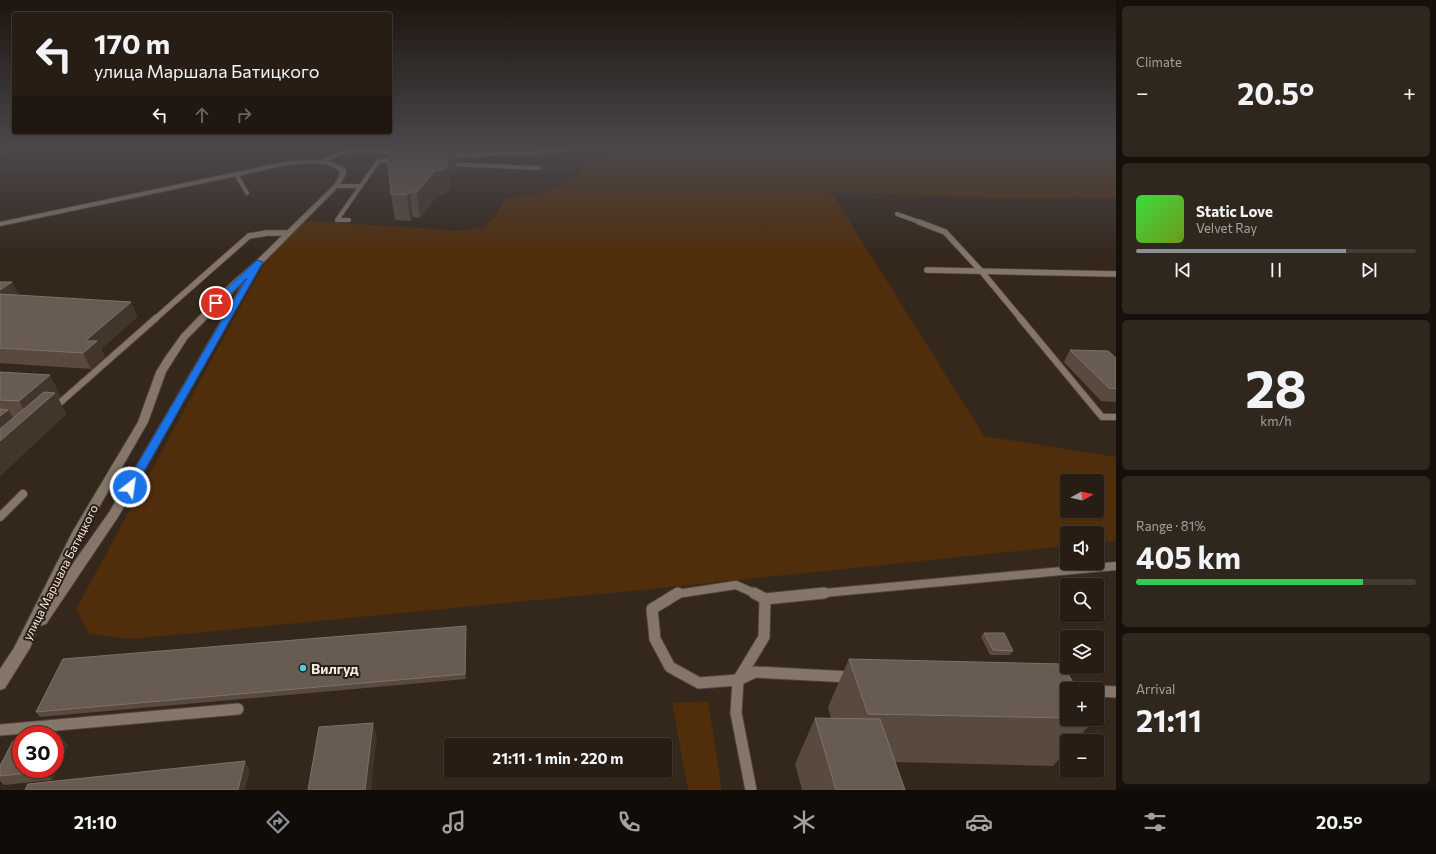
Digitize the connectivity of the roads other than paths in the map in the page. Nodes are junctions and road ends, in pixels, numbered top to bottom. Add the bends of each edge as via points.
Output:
1 (185, 185) edge
2 (242, 185) edge
3 (336, 186) joint
4 (361, 186) joint
5 (247, 193) dead end
6 (897, 214) dead end
7 (349, 220) dead end
8 (0, 224) edge
9 (287, 233) junction
10 (260, 262) junction
11 (927, 270) dead end
12 (982, 272) junction
13 (1116, 274) edge
14 (46, 415) edge
15 (1116, 417) edge
16 (23, 494) dead end
17 (0, 517) edge
18 (1116, 566) edge
19 (764, 599) junction
20 (21, 648) junction
21 (864, 678) edge
22 (738, 680) junction
23 (0, 683) edge
24 (1104, 691) edge
25 (1116, 692) edge
26 (238, 709) dead end
27 (0, 730) edge
28 (751, 790) edge

1 - 8 street
2 - 5 lane
3 - 4 lane
3 - 9 street, улица Маршала Батицкого
4 - 7 lane via 337,220
6 - 12 lane via 945,232
9 - 10 street, улица Маршала Батицкого
9 - 14 lane via 249,236
10 - 20 street, улица Маршала Батицкого via 114,514
10 - 20 street, улица Маршала Батицкого via 198,323 161,372 143,422 77,534
11 - 12 lane
12 - 13 lane
12 - 15 lane via 1102,417
16 - 17 lane
18 - 19 lane
19 - 22 lane via 764,637
19 - 22 lane via 736,585 679,593 652,609 655,639 670,667 699,683
20 - 23 street, улица Маршала Батицкого
21 - 22 lane via 755,672
22 - 28 lane via 736,713
24 - 25 lane
26 - 27 lane

